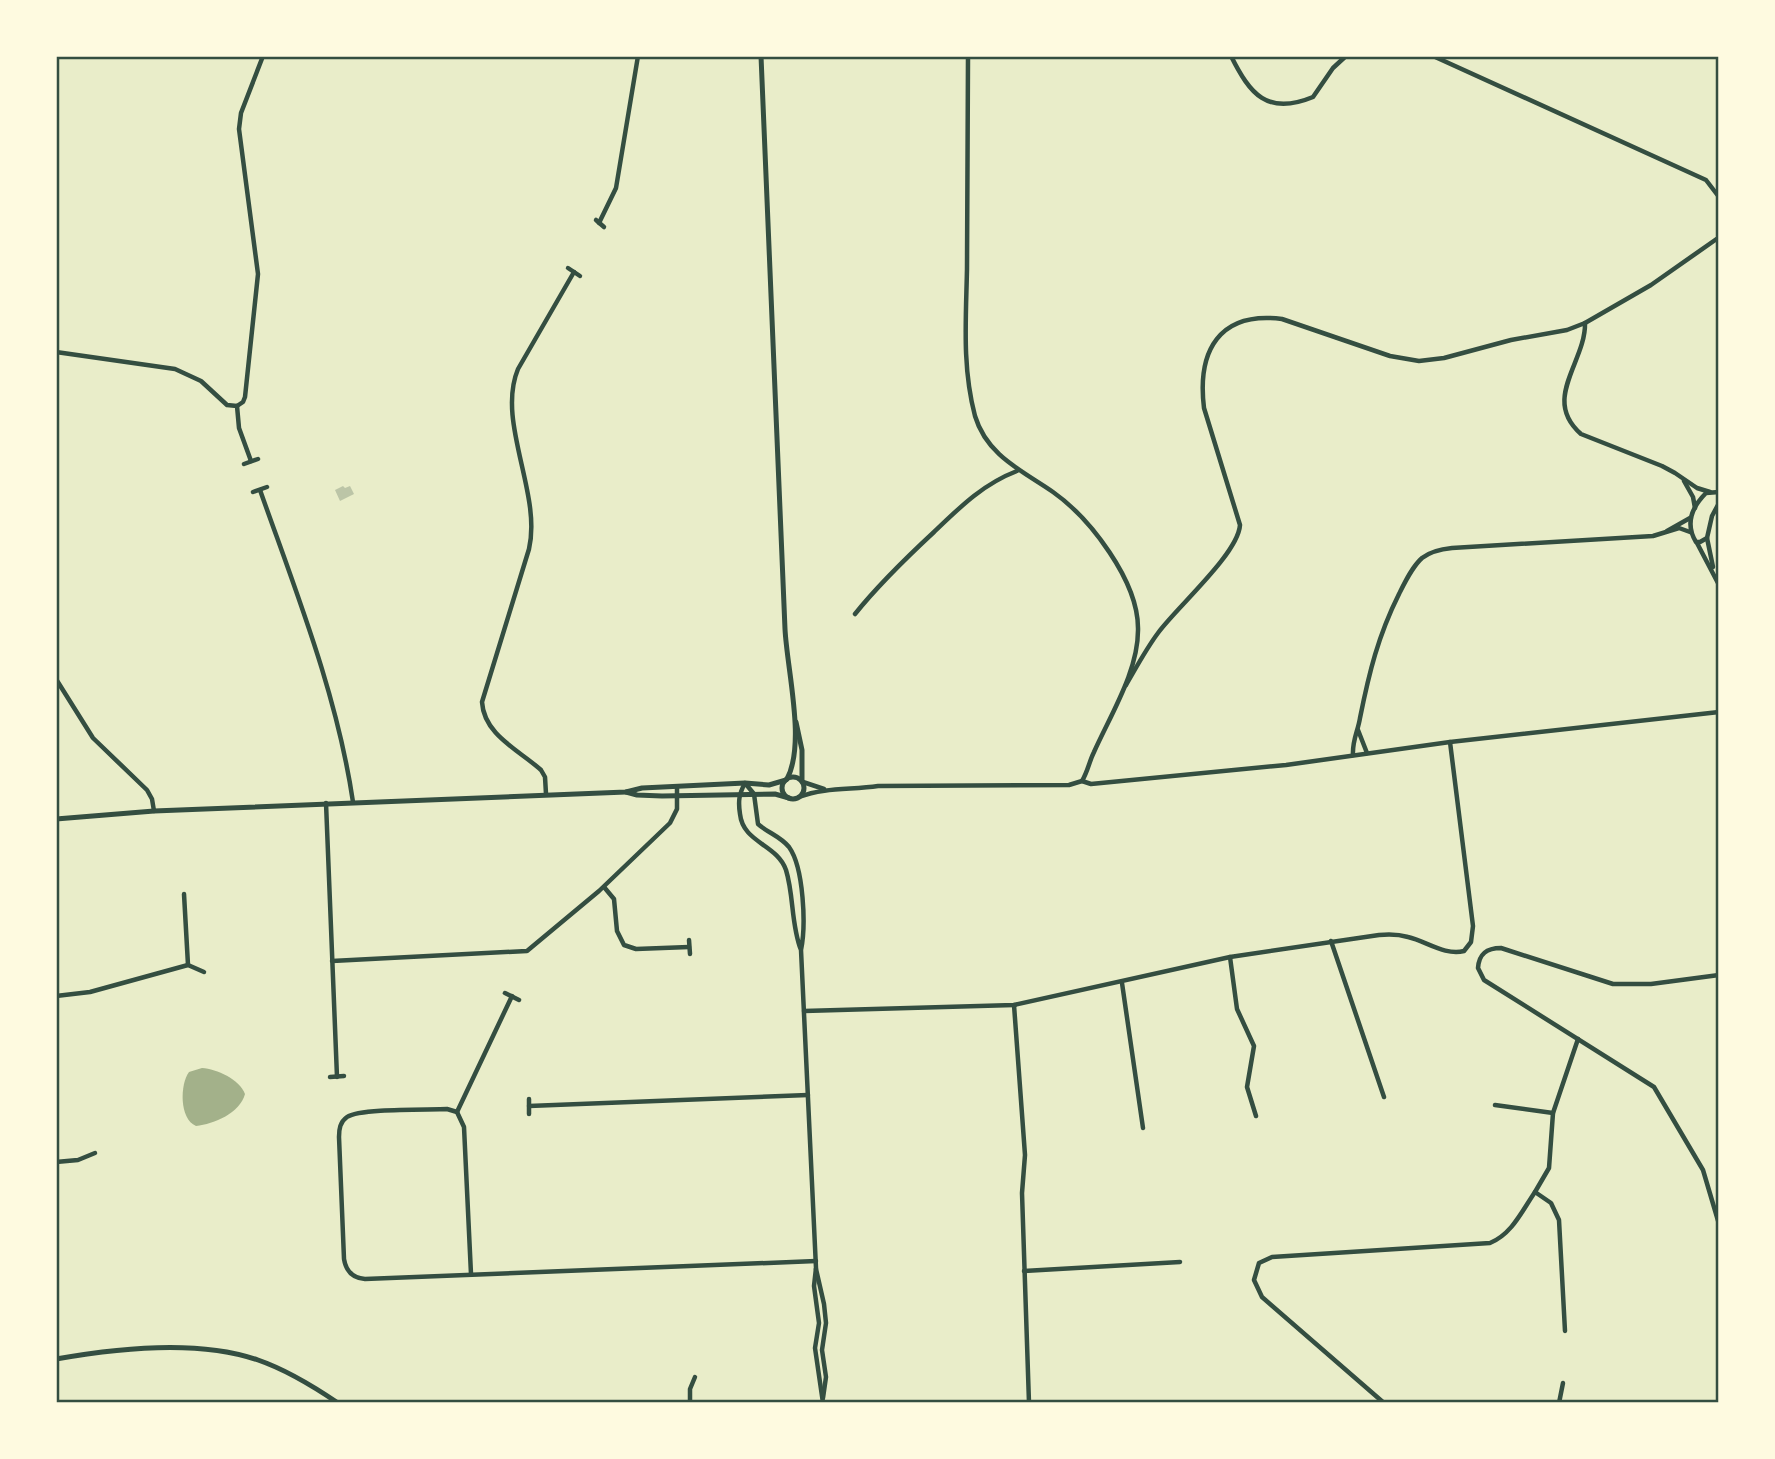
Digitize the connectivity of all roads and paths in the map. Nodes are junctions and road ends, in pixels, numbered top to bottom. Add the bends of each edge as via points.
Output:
1 (263, 56) edge
2 (638, 56) edge
3 (761, 56) edge
4 (968, 56) edge
5 (1231, 56) edge
6 (1346, 56) edge
7 (1433, 56) edge
8 (1719, 197) edge
9 (600, 223) dead end
10 (1719, 234) edge
11 (568, 268) dead end
12 (574, 272) junction
13 (580, 276) dead end
14 (1585, 323) junction
15 (56, 352) edge
16 (237, 406) junction
17 (258, 459) dead end
18 (251, 461) junction
19 (244, 464) dead end
20 (1017, 471) junction
21 (1681, 477) junction
22 (267, 487) dead end
23 (260, 490) junction
24 (253, 492) dead end
25 (1714, 492) edge
26 (1719, 501) edge
27 (1695, 508) junction
28 (1690, 518) junction
29 (1690, 532) junction
30 (1664, 533) junction
31 (1707, 538) junction
32 (1696, 542) junction
33 (1714, 575) junction
34 (1719, 585) edge
35 (855, 614) dead end
36 (56, 679) edge
37 (1126, 685) junction
38 (1719, 712) edge
39 (795, 719) junction
40 (1358, 729) junction
41 (1450, 742) junction
42 (1367, 753) junction
43 (1353, 755) junction
44 (787, 779) junction
45 (1082, 781) junction
46 (802, 782) junction
47 (745, 783) junction
48 (677, 786) junction
49 (824, 789) junction
50 (626, 792) junction
51 (546, 794) junction
52 (754, 794) junction
53 (739, 795) junction
54 (678, 796) junction
55 (799, 797) junction
56 (789, 798) junction
57 (353, 802) junction
58 (326, 803) junction
59 (154, 811) junction
60 (56, 819) edge
61 (604, 887) junction
62 (184, 894) dead end
63 (689, 940) dead end
64 (1331, 941) junction
65 (689, 947) junction
66 (800, 950) junction
67 (690, 954) dead end
68 (1230, 957) junction
69 (332, 961) junction
70 (188, 965) junction
71 (204, 972) dead end
72 (1719, 975) edge
73 (1122, 983) junction
74 (505, 993) dead end
75 (56, 996) edge
76 (512, 996) junction
77 (519, 1000) dead end
78 (1014, 1005) junction
79 (804, 1011) junction
80 (1577, 1040) junction
81 (344, 1076) dead end
82 (330, 1077) dead end
83 (337, 1077) junction
84 (808, 1095) junction
85 (1384, 1097) dead end
86 (529, 1099) dead end
87 (1495, 1105) dead end
88 (529, 1106) junction
89 (457, 1112) junction
90 (1553, 1113) junction
91 (530, 1114) dead end
92 (1256, 1116) dead end
93 (1143, 1128) dead end
94 (95, 1153) dead end
95 (56, 1162) edge
96 (1535, 1192) junction
97 (1719, 1224) edge
98 (816, 1261) junction
99 (1180, 1262) dead end
100 (1024, 1271) junction
101 (471, 1274) junction
102 (1565, 1331) dead end
103 (56, 1360) edge
104 (695, 1377) dead end
105 (1563, 1383) dead end
106 (823, 1401) edge
107 (338, 1403) edge
108 (690, 1403) edge
109 (1029, 1403) edge
110 (1384, 1403) edge
111 (1559, 1403) edge

1 - 16 street via 239,129 258,274 245,397
2 - 9 street via 616,188
3 - 39 street via 785,629
4 - 20 street via 964,356 978,424
5 - 6 street via 1252,93 1278,103 1313,97
7 - 8 street via 1706,180
10 - 14 street via 1651,285
11 - 12 street
12 - 13 street
12 - 51 street via 513,383 531,534 482,702 492,729 541,770
14 - 21 street via 1565,388 1565,409 1575,429
14 - 37 street via 1419,361 1390,356 1282,319 1249,319 1224,330 1204,362 1203,408 1240,533 1158,633
15 - 16 street via 175,369 201,381 227,405
16 - 18 street
17 - 18 street
18 - 19 street
20 - 35 street via 973,496 905,559
20 - 37 street via 1081,515 1121,574 1138,623
21 - 25 street via 1696,488
21 - 27 street
22 - 23 street
23 - 24 street
23 - 57 street via 326,679
25 - 26 street
25 - 27 street via 1702,497
26 - 31 street
27 - 28 street
28 - 29 street
28 - 30 street
29 - 30 street via 1679,528
29 - 32 street
30 - 40 street via 1440,549 1423,557 1405,582 1379,636
31 - 32 street
31 - 33 street
32 - 33 street
33 - 34 street
36 - 59 street via 93,738 147,790
37 - 45 street
38 - 41 street
39 - 44 street via 794,762
39 - 46 street via 802,750
40 - 42 street
40 - 43 street
41 - 42 street
41 - 64 street via 1473,926 1471,942 1458,953 1395,934
42 - 43 street
43 - 45 street via 1272,767 1091,784
44 - 46 street via 796,777
44 - 47 street via 769,785
44 - 56 street via 783,791
45 - 49 street via 1069,785
46 - 49 street
46 - 55 street
47 - 48 street
47 - 52 street
47 - 53 street
48 - 50 street
48 - 54 street
49 - 55 street
50 - 51 street
50 - 54 street
51 - 57 street
52 - 53 street
52 - 56 street
52 - 66 street via 758,824 780,837 796,860 803,933
53 - 54 street
53 - 66 street via 743,829 776,854 785,867
54 - 61 street via 670,822
55 - 56 street
57 - 58 street
58 - 59 street
58 - 69 street
59 - 60 street
61 - 65 street via 614,899 618,936 624,945 640,949
61 - 69 street via 527,951
62 - 70 street
63 - 65 street
64 - 68 street
64 - 85 street
65 - 67 street
66 - 79 street
68 - 73 street
68 - 92 street via 1237,1009 1254,1046 1247,1087
69 - 83 street
70 - 71 street
70 - 75 street via 90,992
72 - 80 street via 1630,985 1597,980 1501,948 1487,950 1478,968 1484,980
73 - 78 street
73 - 93 street
74 - 76 street
76 - 77 street
76 - 89 street
78 - 79 street
78 - 100 street via 1025,1155
79 - 84 street
80 - 90 street
80 - 97 street via 1643,1078 1658,1092 1703,1170
81 - 83 street
82 - 83 street
84 - 88 street
84 - 98 street
86 - 88 street
87 - 90 street
88 - 91 street
89 - 101 street via 464,1127
89 - 101 street via 363,1112 345,1119 339,1131 344,1259 353,1276 365,1279
90 - 96 street via 1551,1161
94 - 95 street
96 - 102 street via 1551,1203 1559,1220
96 - 110 street via 1513,1226 1490,1243 1272,1257 1257,1266 1254,1280 1262,1297
98 - 101 street
98 - 106 street via 819,1323 815,1348
99 - 100 street
100 - 109 street
103 - 107 street via 132,1350 221,1352 271,1365
104 - 108 street
105 - 111 street

